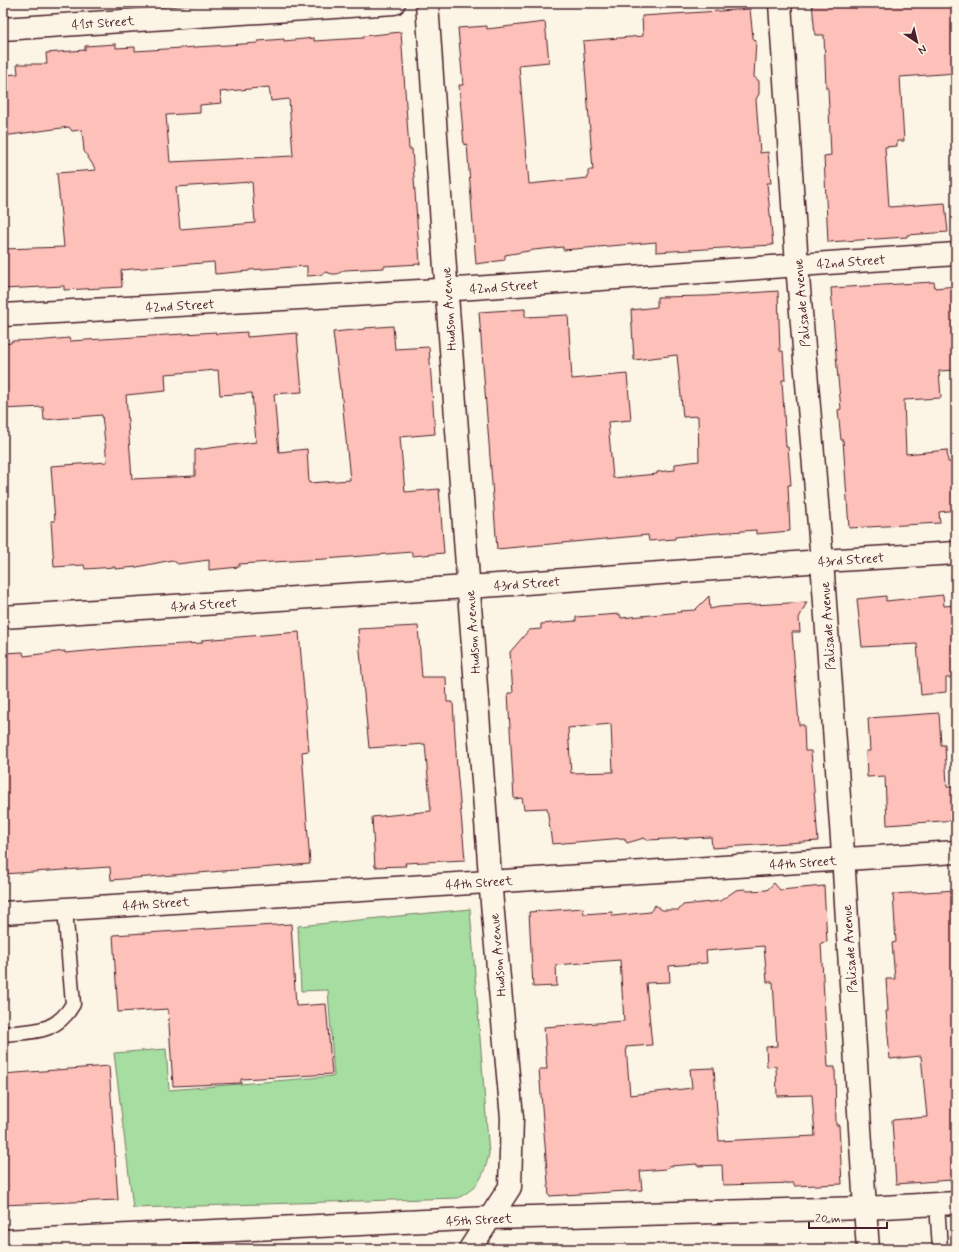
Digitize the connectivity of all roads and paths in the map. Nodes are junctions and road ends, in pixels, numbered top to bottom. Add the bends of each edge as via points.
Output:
1 (394, 3) edge
2 (427, 3) edge
3 (780, 3) edge
4 (3, 28) edge
5 (956, 254) edge
6 (797, 265) junction
7 (447, 290) junction
8 (3, 315) edge
9 (956, 553) edge
10 (822, 561) junction
11 (469, 587) junction
12 (3, 617) edge
13 (956, 852) edge
14 (843, 859) junction
15 (491, 882) junction
16 (65, 909) junction
17 (3, 913) edge
18 (3, 1034) edge
19 (947, 1204) edge
20 (865, 1208) junction
21 (489, 1218) junction
22 (3, 1240) edge
23 (174, 1241) edge
24 (470, 1249) edge
25 (868, 1249) edge
26 (940, 1249) edge

1 - 4 street, 41st Street
2 - 7 street, Hudson Avenue
3 - 6 street, Palisade Avenue
5 - 6 street, 42nd Street
6 - 7 street, 42nd Street
6 - 10 street, Palisade Avenue
7 - 8 street, 42nd Street
7 - 11 street, Hudson Avenue
9 - 10 street, 43rd Street
10 - 11 street, 43rd Street
10 - 14 street, Palisade Avenue
11 - 12 street, 43rd Street
11 - 15 street, Hudson Avenue
13 - 14 street, 44th Street
14 - 15 street, 44th Street
14 - 20 street, Palisade Avenue
15 - 16 street, 44th Street
15 - 21 street, Hudson Avenue via 512,1118 510,1187
16 - 17 street, 44th Street
16 - 18 lane via 73,1004 68,1014 56,1024 40,1030
19 - 20 street, 45th Street
19 - 26 lane
20 - 21 street, 45th Street
20 - 25 street, Palisade Avenue
21 - 23 street, 45th Street
21 - 24 street, Hudson Avenue
22 - 23 street, 45th Street

